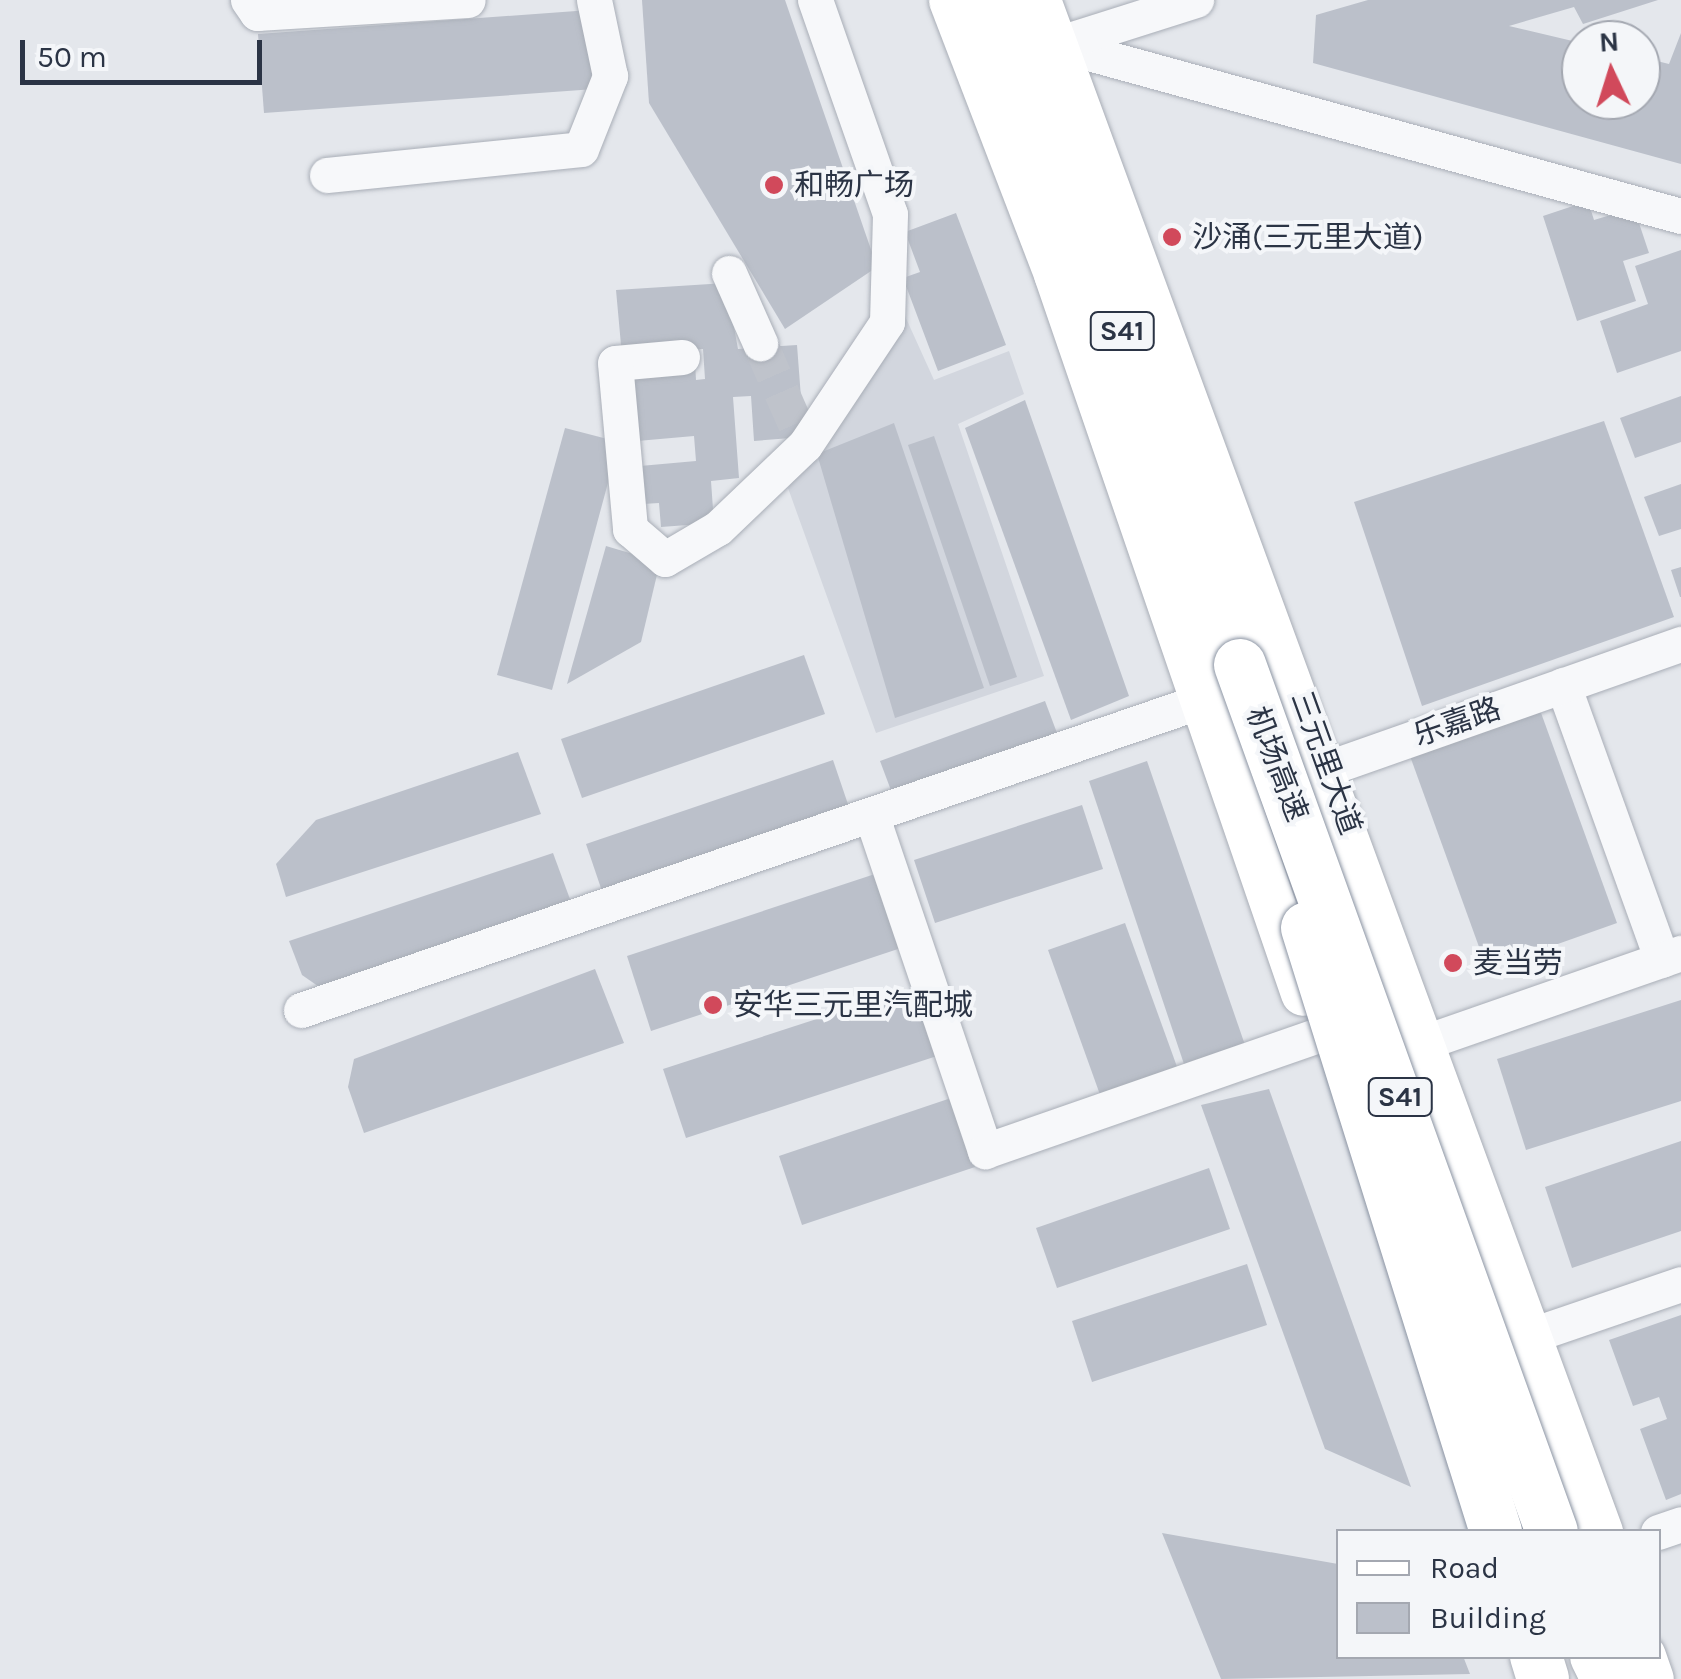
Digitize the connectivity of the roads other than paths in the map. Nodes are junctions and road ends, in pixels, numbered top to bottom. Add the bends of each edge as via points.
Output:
1 (248, 0) edge
2 (468, 0) edge
3 (594, 0) edge
4 (815, 0) edge
5 (952, 0) edge
6 (995, 0) edge
7 (1038, 0) edge
8 (1196, 0) edge
9 (1056, 44) junction
10 (327, 175) dead end
11 (1681, 216) edge
12 (729, 273) dead end
13 (760, 343) tunnel mouth
14 (682, 357) dead end
15 (1681, 644) edge
16 (1262, 658) junction
17 (1563, 685) junction
18 (1196, 696) junction
19 (1327, 768) junction
20 (1233, 802) junction
21 (872, 817) junction
22 (1672, 957) edge
23 (302, 1010) dead end
24 (1318, 1034) junction
25 (1428, 1041) junction
26 (1681, 1284) edge
27 (1532, 1335) junction
28 (1495, 1529) edge
29 (1508, 1529) edge
30 (1551, 1529) edge
31 (1599, 1529) edge

1 - 2 street via 256,13
3 - 10 street via 610,76 581,149
4 - 14 street via 890,214 887,322 805,445 718,528 665,559 630,528 616,362
5 - 18 main road via 1096,386
6 - 16 highway, 机场高速 / S41
7 - 9 main road, 三元里大道
8 - 9 street
9 - 11 street
9 - 16 main road, 三元里大道
12 - 13 street
15 - 17 street, 乐嘉路
16 - 18 street via 1261,694 1209,703
16 - 19 main road, 三元里大道
16 - 28 highway, bridge via 1333,1028
16 - 30 highway, 机场高速 / S41, bridge
17 - 19 street, 乐嘉路
17 - 22 street
18 - 20 main road
18 - 21 street
19 - 20 street, 乐嘉路
19 - 25 main road, 三元里大道
20 - 24 main road
21 - 23 street
21 - 24 street via 985,1151
22 - 25 street
24 - 29 main road
25 - 27 main road, 三元里大道
26 - 27 street
27 - 31 main road, 三元里大道

